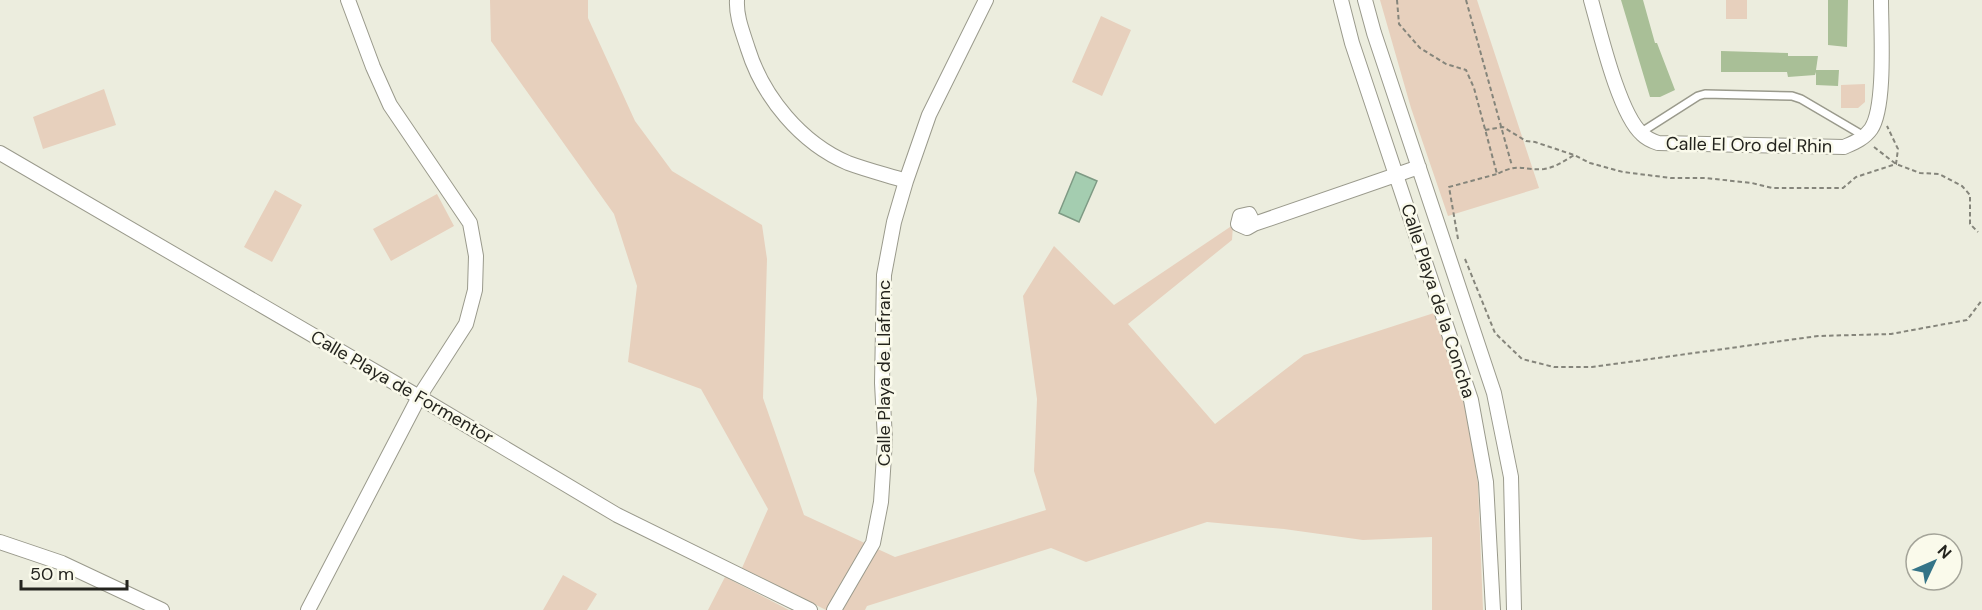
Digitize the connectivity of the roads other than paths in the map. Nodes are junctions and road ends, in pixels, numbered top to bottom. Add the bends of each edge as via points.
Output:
1 (348, 0) edge
2 (737, 0) edge
3 (986, 0) edge
4 (1341, 0) edge
5 (1365, 0) edge
6 (1591, 0) edge
7 (1881, 0) edge
8 (1640, 133) junction
9 (1869, 141) junction
10 (0, 153) edge
11 (1419, 167) junction
12 (1397, 175) junction
13 (906, 181) junction
14 (1254, 224) dead end
15 (419, 397) junction
16 (0, 542) edge
17 (162, 610) edge
18 (308, 610) edge
19 (810, 610) edge
20 (834, 610) edge
21 (1493, 610) edge
22 (1514, 610) edge

1 - 15 street via 390,105 470,223 476,256 475,290 466,324
2 - 13 street via 736,12 753,65 777,108 813,142 847,162
3 - 13 street, Calle Playa de Llafranc via 929,115
4 - 12 street, Calle Playa de la Concha
5 - 11 street, Calle Playa de la Concha
6 - 8 street via 1612,74
7 - 9 street via 1880,97
8 - 9 street, Calle El Oro del Rhin via 1658,143 1844,147
8 - 9 lane, Calle El Oro del Rhin via 1706,93 1792,96
10 - 15 street, Calle Playa de Formentor
11 - 12 street
11 - 22 street, Calle Playa de la Concha via 1496,404 1511,477
12 - 14 street
12 - 21 street, Calle Playa de la Concha via 1471,400 1486,482
13 - 20 street, Calle Playa de Llafranc via 884,275 885,440 881,502 873,543
15 - 18 street
15 - 19 street, Calle Playa de Formentor via 617,515
16 - 17 street via 62,563

